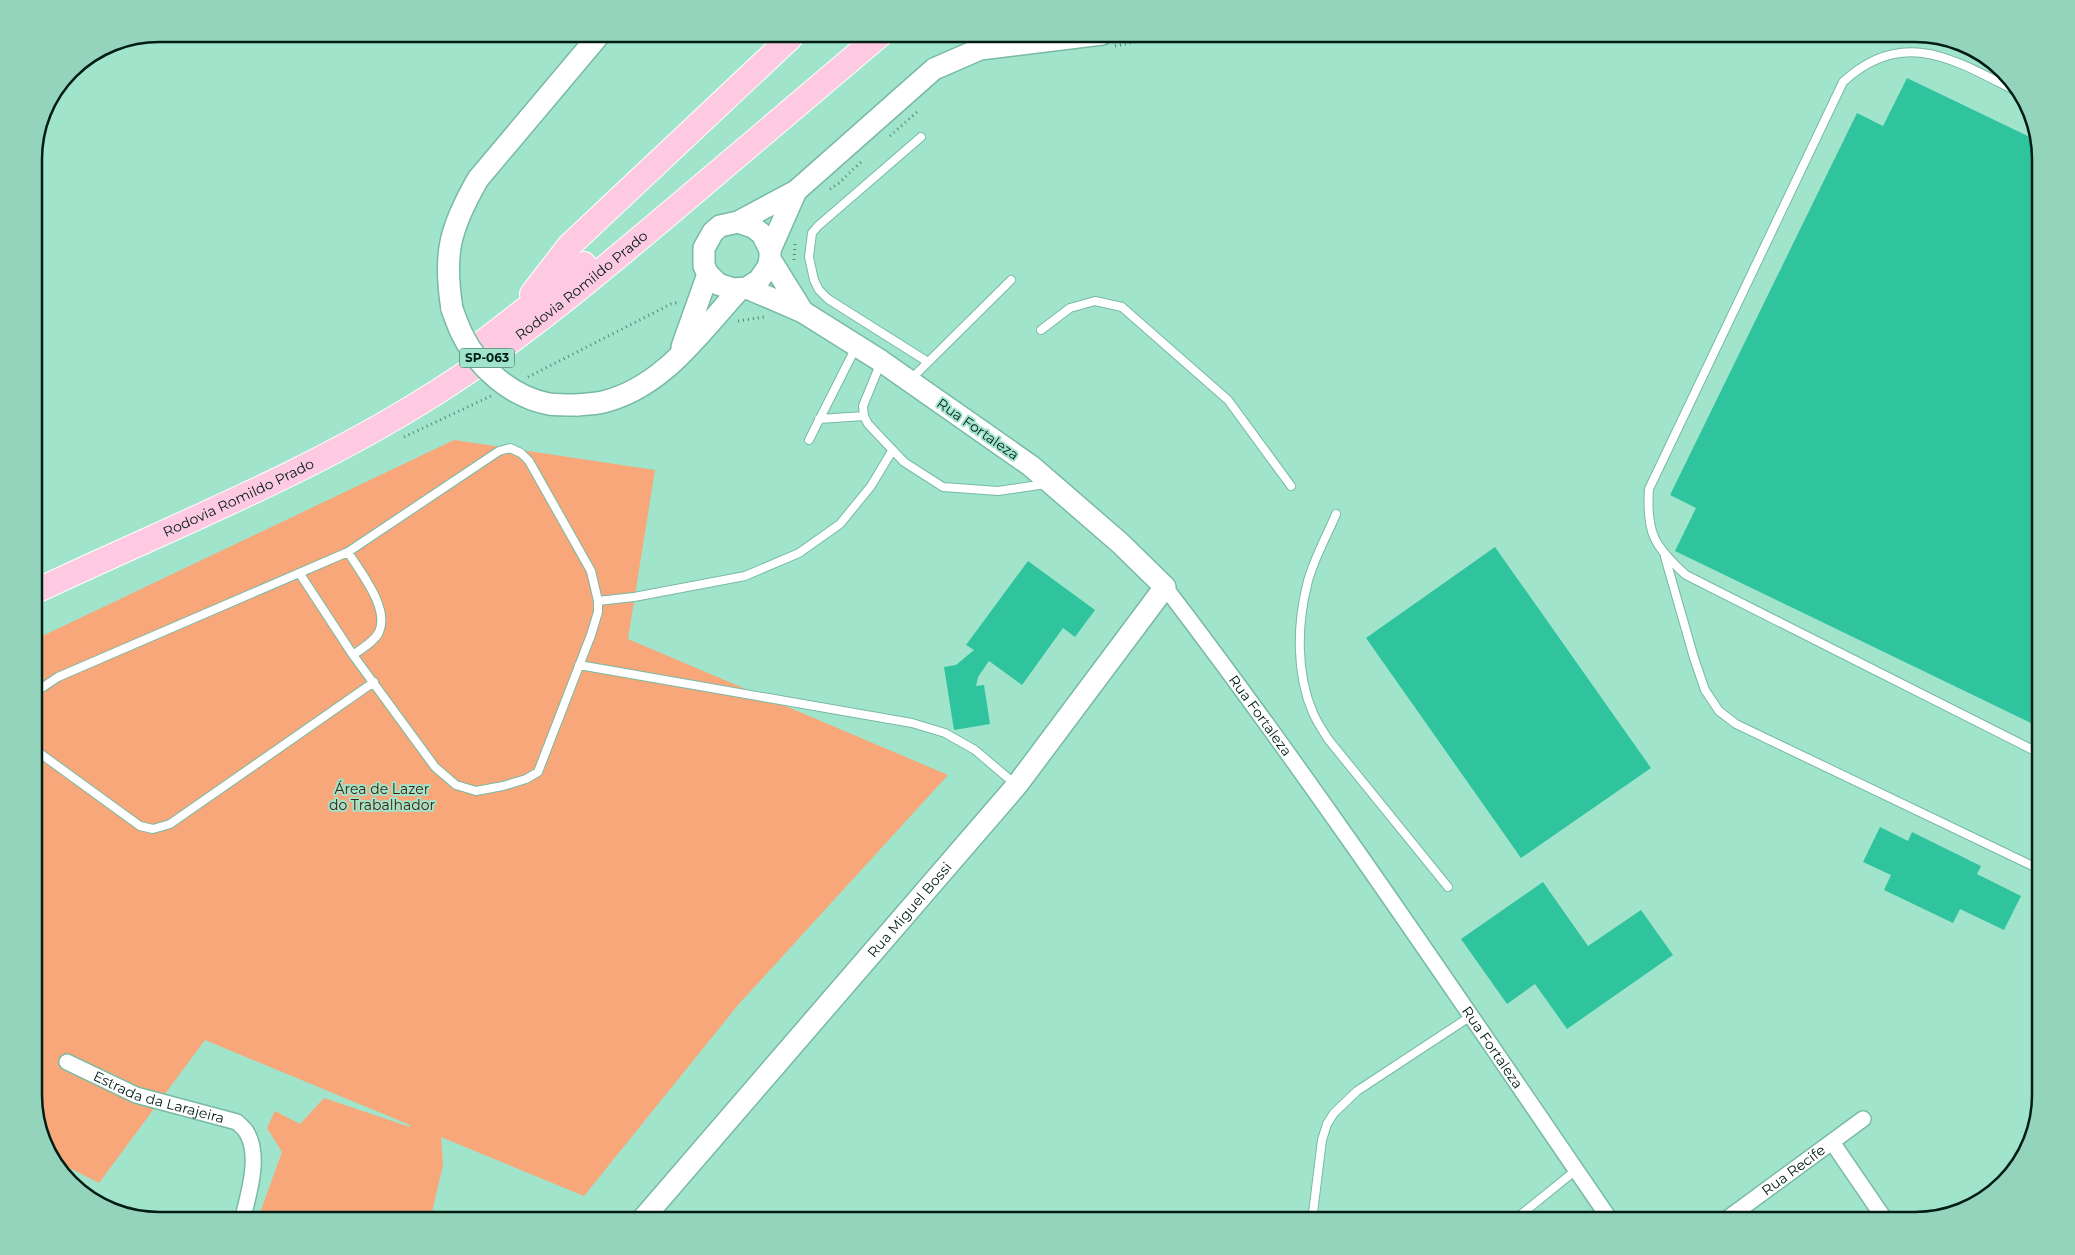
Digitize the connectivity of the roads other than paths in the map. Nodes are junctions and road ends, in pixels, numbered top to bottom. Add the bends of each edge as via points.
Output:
1 (593, 42) edge
2 (786, 42) edge
3 (857, 42) edge
4 (871, 42) edge
5 (877, 42) edge
6 (1079, 42) edge
7 (855, 56) junction
8 (2007, 86) edge
9 (921, 137) dead end
10 (796, 192) junction
11 (738, 222) junction
12 (770, 254) junction
13 (708, 274) junction
14 (1011, 280) dead end
15 (743, 288) junction
16 (783, 294) junction
17 (513, 319) junction
18 (1041, 330) dead end
19 (857, 346) junction
20 (679, 356) junction
21 (881, 361) junction
22 (928, 362) junction
23 (910, 380) junction
24 (864, 416) junction
25 (820, 419) junction
26 (809, 440) dead end
27 (892, 452) junction
28 (1050, 483) junction
29 (1291, 486) dead end
30 (1336, 514) dead end
31 (348, 552) junction
32 (1665, 556) junction
33 (43, 574) edge
34 (300, 574) junction
35 (1165, 587) junction
36 (43, 588) edge
37 (598, 600) junction
38 (353, 656) junction
39 (579, 665) junction
40 (374, 682) junction
41 (43, 687) edge
42 (2032, 749) edge
43 (43, 756) edge
44 (1017, 785) junction
45 (2032, 866) edge
46 (1448, 887) dead end
47 (1470, 1016) junction
48 (67, 1062) dead end
49 (1863, 1119) dead end
50 (1832, 1142) junction
51 (1576, 1170) junction
52 (244, 1212) edge
53 (648, 1212) edge
54 (1313, 1212) edge
55 (1524, 1212) edge
56 (1605, 1212) edge
57 (1740, 1212) edge
58 (1880, 1212) edge

1 - 20 main road, bridge via 478,179 465,202 454,227 448,258 452,309 462,334 488,371 508,387 549,404 602,403 627,394 656,378
2 - 17 main road via 569,246
3 - 17 main road, Rodovia Romildo Prado / SP-063 via 711,166
4 - 7 main road, Rodovia Romildo Prado / SP-063
5 - 7 main road
6 - 10 main road via 980,49 934,69
7 - 36 main road, Rodovia Romildo Prado / SP-063 via 589,281 512,341 434,394 339,450
8 - 32 lane via 1960,63 1934,54 1910,52 1885,55 1859,67 1843,82 1648,489 1647,514 1653,538
9 - 22 lane via 818,226 812,233 809,257 814,280 828,299
10 - 11 main road
10 - 12 main road
11 - 12 main road via 762,234
11 - 13 main road via 720,226 708,239 703,257
12 - 15 main road via 768,268 759,280
12 - 16 main road, Rua Fortaleza
13 - 15 main road via 718,284
13 - 20 main road
14 - 22 lane
15 - 16 main road
15 - 20 main road
16 - 19 main road, Rua Fortaleza via 803,312
17 - 33 main road, Rodovia Romildo Prado / SP-063 via 427,385 335,440
18 - 29 lane via 1070,308 1095,301 1122,307 1228,400
19 - 21 main road, Rua Fortaleza
19 - 25 lane
21 - 23 main road, Rua Fortaleza
21 - 24 lane via 863,406
22 - 23 lane
23 - 28 main road, Rua Fortaleza
24 - 25 lane
24 - 27 lane
25 - 26 lane
27 - 28 lane via 943,488 998,491
27 - 37 lane via 871,486 840,524 799,553 745,576 660,593
28 - 35 main road, Rua Fortaleza
30 - 46 lane via 1307,584 1300,653 1304,688 1313,713 1328,739
31 - 34 lane
31 - 37 lane via 499,451 510,448 521,454 535,471 592,571
31 - 38 lane via 380,605 383,620 378,634
32 - 42 lane via 1686,576
32 - 45 lane via 1705,690 1719,711 1736,724
34 - 38 lane
34 - 41 lane via 58,677
35 - 44 main road, Rua Miguel Bossi
35 - 47 street, Rua Fortaleza via 1384,888
37 - 39 lane via 598,612
38 - 40 lane
39 - 40 lane via 538,772 526,779 476,791 456,785 434,767
39 - 44 lane via 912,723 945,733 975,750
40 - 43 lane via 170,824 153,829 140,826
44 - 53 main road, Rua Miguel Bossi
47 - 51 street, Rua Fortaleza
47 - 54 lane via 1357,1091 1334,1113 1322,1140
48 - 52 street, Estrada da Larajeira via 136,1095 237,1122 253,1147 253,1173
49 - 50 street, Rua Recife
50 - 57 street, Rua Recife
50 - 58 street
51 - 55 lane
51 - 56 street, Rua Fortaleza

